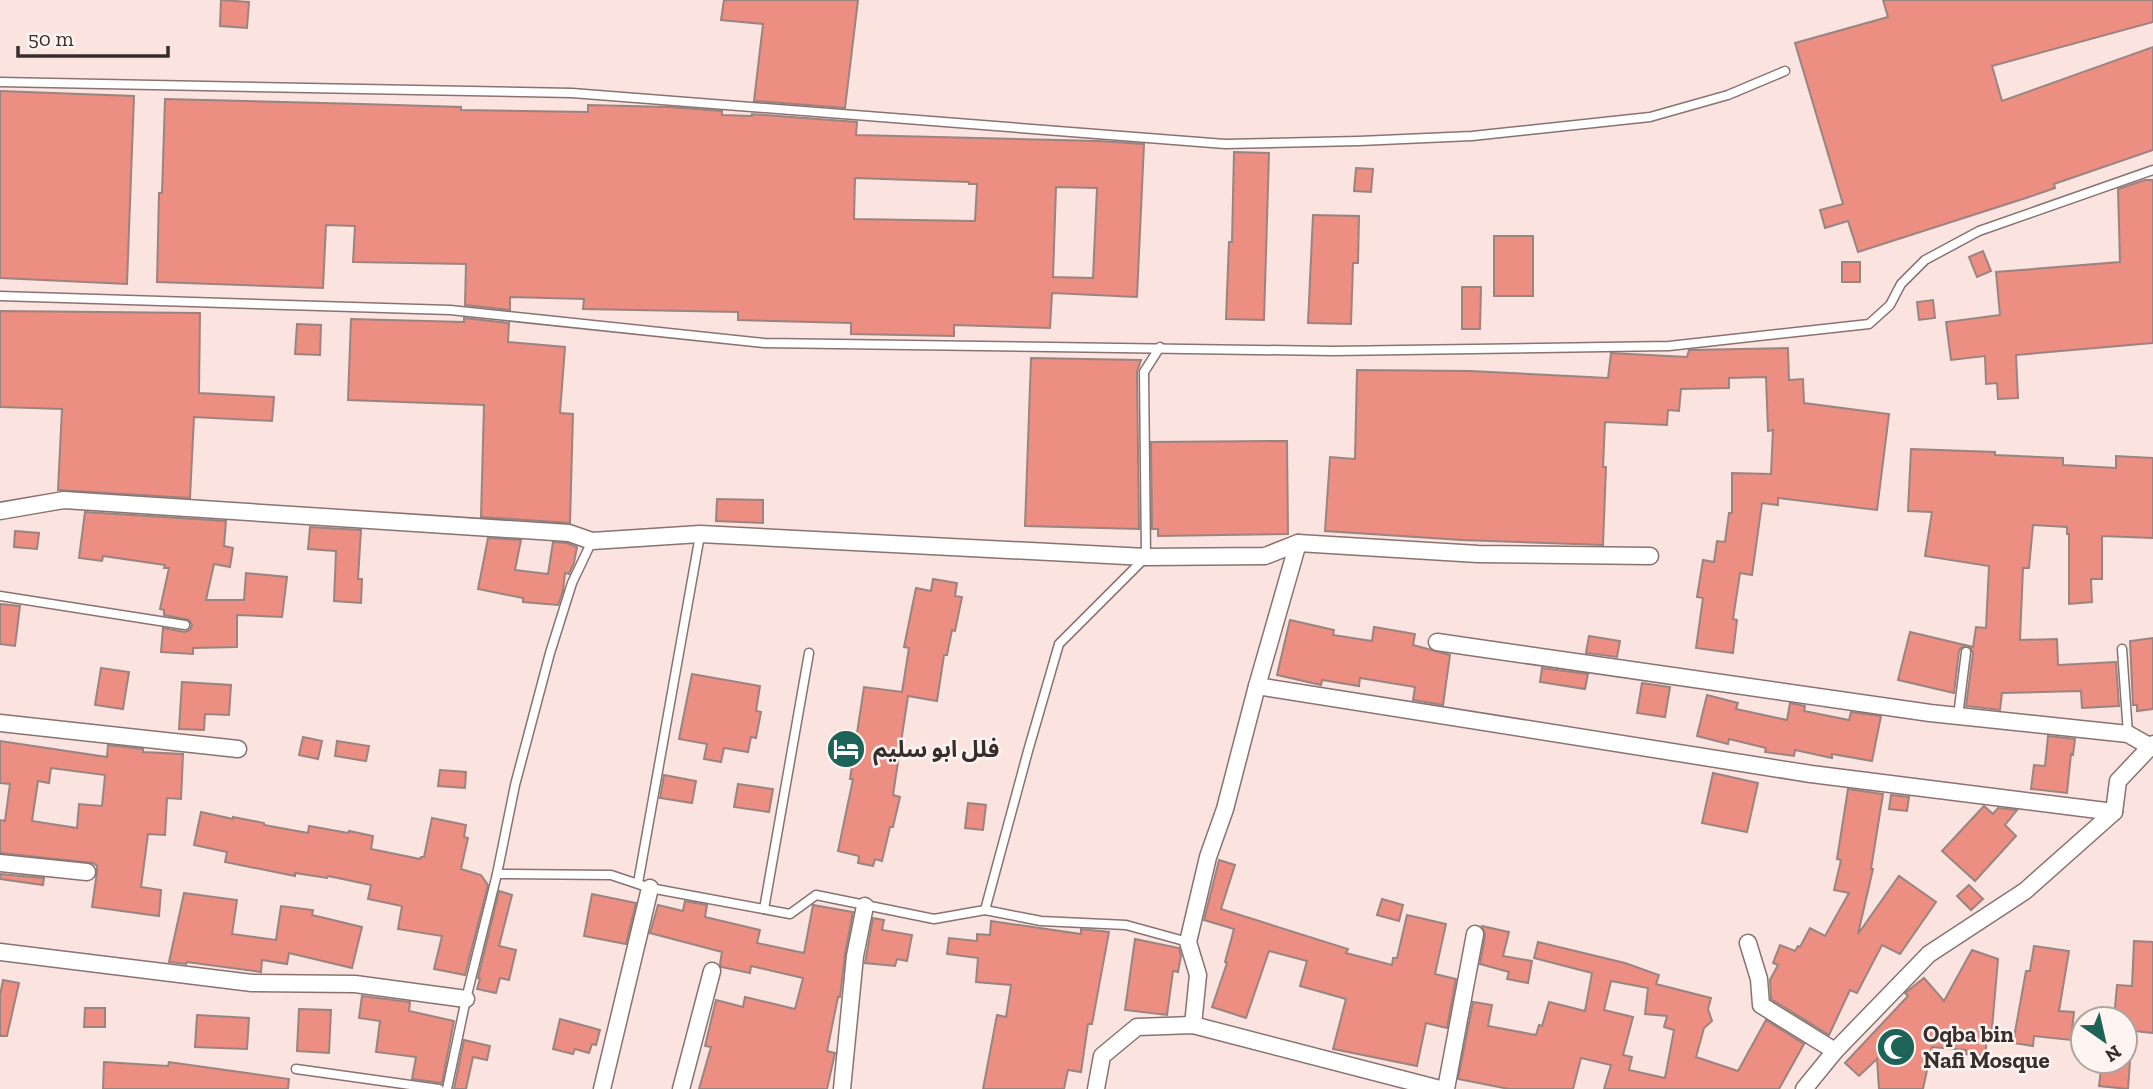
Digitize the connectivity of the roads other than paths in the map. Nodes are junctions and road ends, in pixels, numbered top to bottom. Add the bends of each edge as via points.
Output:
1 (1785, 71) dead end
2 (0, 82) edge
3 (2153, 170) edge
4 (0, 296) edge
5 (1160, 347) junction
6 (0, 511) edge
7 (700, 534) junction
8 (592, 541) junction
9 (1298, 543) junction
10 (1650, 556) dead end
11 (1146, 557) junction
12 (0, 596) edge
13 (185, 625) dead end
14 (1437, 642) dead end
15 (2122, 649) dead end
16 (1966, 652) dead end
17 (810, 653) dead end
18 (1256, 686) junction
19 (1958, 716) junction
20 (0, 723) edge
21 (2128, 734) junction
22 (2151, 745) edge
23 (238, 749) dead end
24 (2114, 812) junction
25 (0, 863) edge
26 (87, 873) dead end
27 (498, 874) junction
28 (644, 885) junction
29 (865, 906) junction
30 (764, 909) junction
31 (985, 910) junction
32 (1475, 934) dead end
33 (1188, 942) junction
34 (1748, 943) dead end
35 (0, 952) edge
36 (712, 971) dead end
37 (466, 999) junction
38 (1193, 1025) junction
39 (1835, 1051) junction
40 (296, 1069) dead end
41 (439, 1089) edge
42 (447, 1089) edge
43 (602, 1089) edge
44 (681, 1089) edge
45 (842, 1089) edge
46 (1096, 1089) edge
47 (1440, 1089) edge
48 (1446, 1089) edge
49 (1804, 1089) edge

1 - 2 lane via 1728,95 1650,117 1472,136 1225,144 572,93
3 - 5 lane via 1979,230 1925,260 1900,284 1891,305 1869,324 1669,346 1333,351
4 - 5 lane via 450,310 764,342
5 - 11 lane via 1144,372
6 - 8 street via 64,500 569,533
7 - 8 street
7 - 11 street
7 - 28 lane
8 - 27 lane via 572,583 550,653 515,785
9 - 10 street via 1478,554
9 - 11 street via 1265,556
9 - 18 street
11 - 31 lane via 1059,644
12 - 13 lane
14 - 19 street
15 - 21 lane
16 - 19 lane
17 - 30 lane
18 - 24 street via 1811,774
18 - 33 street
19 - 21 street
20 - 23 street
21 - 22 street
22 - 24 street via 2118,781
24 - 39 street via 2025,891 1929,954
25 - 26 street
27 - 28 lane via 611,875
27 - 37 lane
28 - 30 lane
28 - 43 street
29 - 30 lane via 816,895 790,915
29 - 31 lane via 934,919
29 - 45 street via 855,956
31 - 33 lane via 1041,920 1126,925
32 - 48 street
33 - 38 street via 1198,975
34 - 39 street via 1761,1006
35 - 37 street via 251,982 355,984
36 - 44 street
37 - 42 lane
38 - 46 street via 1137,1027 1102,1056
38 - 47 street
39 - 49 street
40 - 41 lane

